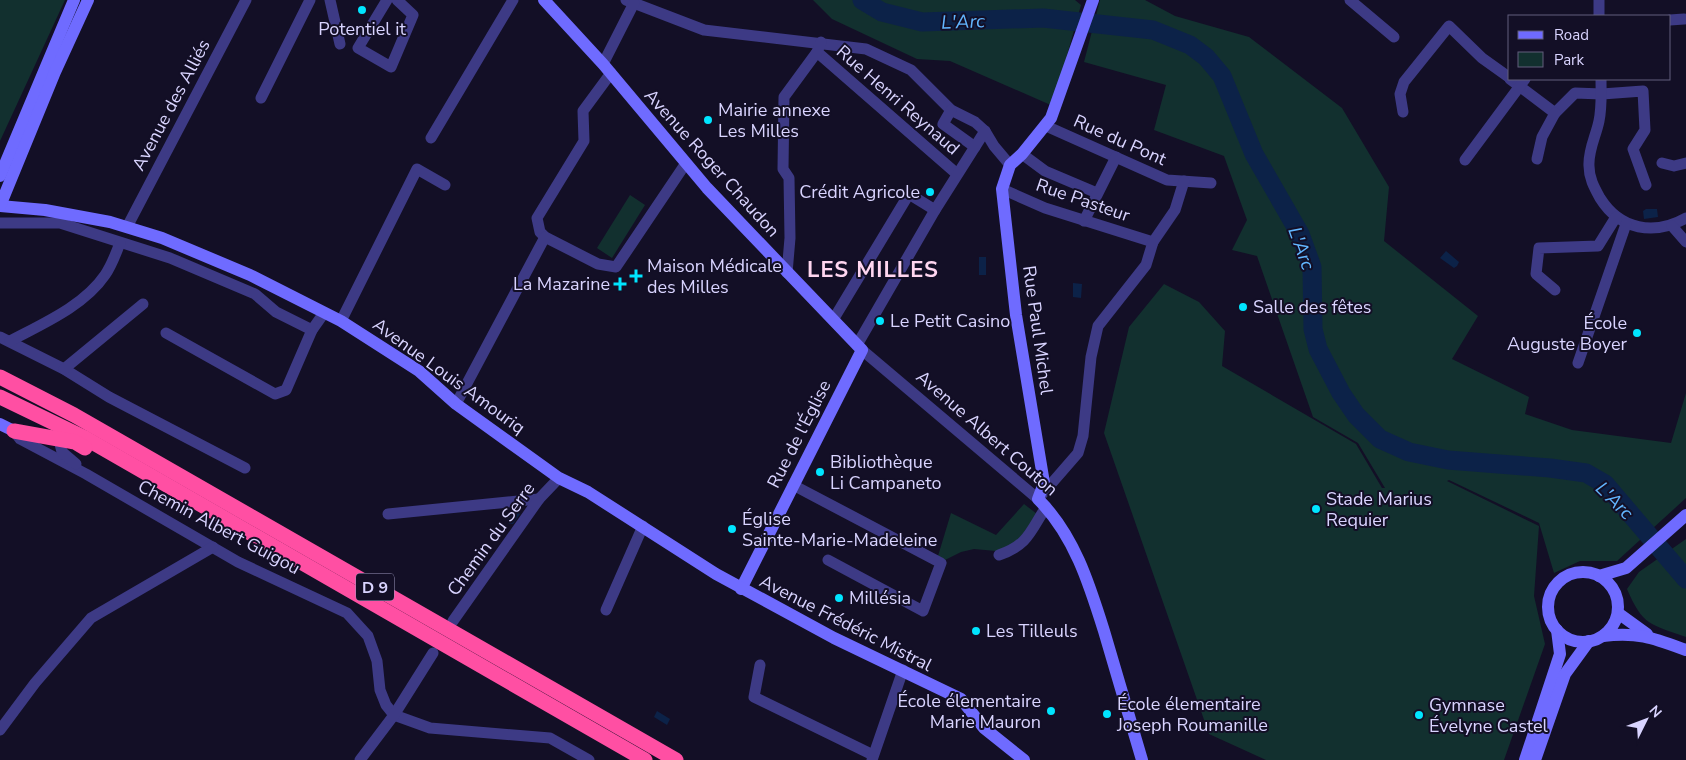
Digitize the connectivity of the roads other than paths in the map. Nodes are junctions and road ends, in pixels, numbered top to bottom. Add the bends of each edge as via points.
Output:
1 (74, 0) edge
2 (88, 0) edge
3 (246, 0) edge
4 (310, 0) edge
5 (330, 0) edge
6 (387, 0) edge
7 (397, 0) edge
8 (513, 0) edge
9 (544, 0) edge
10 (1350, 0) edge
11 (1599, 0) edge
12 (1093, 1) edge
13 (630, 2) edge
14 (1599, 15) edge
15 (1684, 19) dead end
16 (1671, 20) edge
17 (1394, 37) dead end
18 (340, 44) dead end
19 (819, 47) junction
20 (607, 69) junction
21 (1508, 75) edge
22 (1516, 80) edge
23 (1601, 80) edge
24 (1643, 80) edge
25 (1643, 91) junction
26 (1602, 94) junction
27 (261, 98) dead end
28 (951, 110) junction
29 (1403, 112) dead end
30 (1554, 113) junction
31 (1046, 126) junction
32 (985, 131) junction
33 (431, 138) dead end
34 (975, 147) junction
35 (1022, 154) junction
36 (1116, 157) junction
37 (1537, 159) dead end
38 (1465, 160) dead end
39 (686, 163) junction
40 (1662, 163) dead end
41 (1686, 163) edge
42 (1010, 165) junction
43 (957, 174) junction
44 (0, 176) edge
45 (1184, 181) junction
46 (1211, 183) dead end
47 (446, 185) dead end
48 (1646, 185) dead end
49 (1002, 189) junction
50 (1098, 193) junction
51 (0, 206) edge
52 (935, 210) junction
53 (1616, 217) junction
54 (1686, 218) edge
55 (1084, 222) junction
56 (0, 223) edge
57 (1626, 224) junction
58 (1672, 226) junction
59 (127, 227) junction
60 (545, 237) junction
61 (1153, 242) junction
62 (1686, 242) edge
63 (120, 243) junction
64 (787, 273) junction
65 (1555, 290) dead end
66 (143, 304) dead end
67 (324, 313) junction
68 (833, 320) junction
69 (341, 321) junction
70 (312, 330) junction
71 (166, 334) dead end
72 (5, 339) edge
73 (860, 348) junction
74 (1578, 363) dead end
75 (0, 367) edge
76 (64, 369) junction
77 (0, 377) edge
78 (0, 397) edge
79 (456, 404) junction
80 (74, 415) junction
81 (6, 427) edge
82 (59, 440) junction
83 (245, 468) dead end
84 (86, 474) junction
85 (559, 478) junction
86 (793, 485) junction
87 (539, 499) junction
88 (1042, 503) junction
89 (388, 514) dead end
90 (1686, 516) edge
91 (235, 524) junction
92 (643, 526) junction
93 (213, 548) junction
94 (999, 555) dead end
95 (828, 560) dead end
96 (1629, 565) junction
97 (1599, 576) junction
98 (741, 589) junction
99 (1617, 598) junction
100 (606, 610) dead end
101 (1618, 613) junction
102 (453, 621) dead end
103 (1558, 630) junction
104 (1603, 636) junction
105 (1651, 637) junction
106 (1589, 641) junction
107 (1686, 650) edge
108 (433, 653) dead end
109 (760, 665) dead end
110 (903, 670) junction
111 (935, 688) junction
112 (394, 715) junction
113 (0, 730) edge
114 (873, 757) edge
115 (360, 760) edge
116 (589, 760) edge
117 (645, 760) edge
118 (676, 760) edge
119 (1011, 760) edge
120 (1024, 760) edge
121 (1142, 760) edge
122 (1525, 760) edge
123 (1535, 760) edge

1 - 44 street
2 - 51 street
3 - 59 street, Avenue des Alliés
4 - 27 street
5 - 18 street
6 - 7 street via 358,48 391,67 413,15
8 - 33 street
9 - 20 street, Avenue Roger Chaudon
10 - 17 street
11 - 14 street
12 - 31 street
13 - 19 street via 704,30
13 - 20 street
15 - 16 street
19 - 28 street via 866,49 911,70
19 - 43 street, Rue Henri Reynaud
19 - 64 street via 784,97 783,170 789,178
20 - 39 street, Avenue Roger Chaudon
20 - 60 street via 583,111 584,140 537,218 540,232
21 - 29 street via 1482,58 1449,26 1404,82 1400,94
22 - 30 street
22 - 38 street
23 - 26 street
24 - 25 street
25 - 26 street
25 - 48 street via 1644,130 1633,149
26 - 30 street via 1575,93
26 - 53 street via 1600,120 1589,166 1592,184
28 - 32 street
28 - 34 street via 943,124
30 - 37 street via 1542,137
31 - 35 street
31 - 36 street, Rue du Pont
32 - 34 street
32 - 42 street
34 - 43 street
35 - 42 street
35 - 50 street via 1045,171
36 - 45 street, Rue du Pont via 1167,180
36 - 50 street
39 - 60 street via 616,267 598,264
39 - 64 street, Avenue Roger Chaudon
40 - 41 street via 1674,166
42 - 49 street, Rue Paul Michel
43 - 52 street
45 - 46 street, Rue du Pont
45 - 61 street via 1175,210
47 - 69 street via 417,169
49 - 55 street, Rue Pasteur
49 - 88 street, Rue Paul Michel via 1016,315 1044,484
50 - 55 street
51 - 59 street, Avenue Louis Amouriq via 70,214
52 - 68 street via 909,194
52 - 73 street
53 - 57 street
53 - 65 street via 1598,246 1538,248 1536,274
54 - 58 street
55 - 61 street, Rue Pasteur
56 - 63 street via 60,223
57 - 58 street via 1643,229
57 - 74 street
58 - 62 street
59 - 67 street, Avenue Louis Amouriq via 197,252
60 - 79 street
61 - 88 street via 1146,265 1098,326 1078,454
63 - 70 street via 170,258 255,294 276,312
63 - 72 street via 105,276 86,294 48,322
64 - 68 street, Avenue Roger Chaudon
66 - 76 street
67 - 69 street, Avenue Louis Amouriq
67 - 70 street
68 - 73 street, Avenue Roger Chaudon
69 - 79 street, Avenue Louis Amouriq via 419,371
70 - 71 street via 286,390 275,394
72 - 76 street
73 - 86 street, Rue de l'Église
73 - 88 street, Avenue Albert Couton
75 - 80 highway, D 9
76 - 83 street via 109,397
77 - 80 highway, D 9
78 - 91 highway, D 9 via 85,438
79 - 85 street, Avenue Louis Amouriq
80 - 118 highway, D 9
81 - 82 highway
81 - 84 street, Chemin Albert Guigou via 20,440
82 - 84 street, Chemin Albert Guigou via 62,452
82 - 91 highway via 75,442 160,490
84 - 93 street, Chemin Albert Guigou
85 - 87 street, Chemin du Serre
85 - 92 street, Avenue Louis Amouriq
86 - 95 street via 941,563 923,611
86 - 98 street, Rue de l'Église
87 - 89 street
87 - 102 street, Chemin du Serre
88 - 94 street via 1026,540 1016,549
88 - 121 street, Avenue Albert Couton via 1078,557 1088,582
90 - 96 street
91 - 117 highway, D 9
92 - 98 street, Avenue Louis Amouriq
92 - 100 street
93 - 112 street, Chemin Albert Guigou via 347,613 368,636 377,661 380,690
93 - 113 street via 91,618
96 - 97 street
96 - 99 street
97 - 99 street via 1610,585
97 - 103 street via 1576,572 1553,588 1548,610
98 - 110 street, Avenue Frédéric Mistral
99 - 101 street
101 - 104 street via 1610,630
101 - 105 street
103 - 106 street via 1577,641
103 - 122 street via 1560,654
104 - 105 street via 1628,633
104 - 106 street
105 - 107 street
106 - 123 street via 1565,674
108 - 112 street
109 - 114 street via 754,697
110 - 111 street, Avenue Frédéric Mistral
110 - 114 street
111 - 119 street, Avenue Frédéric Mistral via 951,701 971,726
111 - 120 street, Avenue Frédéric Mistral via 961,699 984,728
112 - 115 street
112 - 116 street via 430,728 550,738

